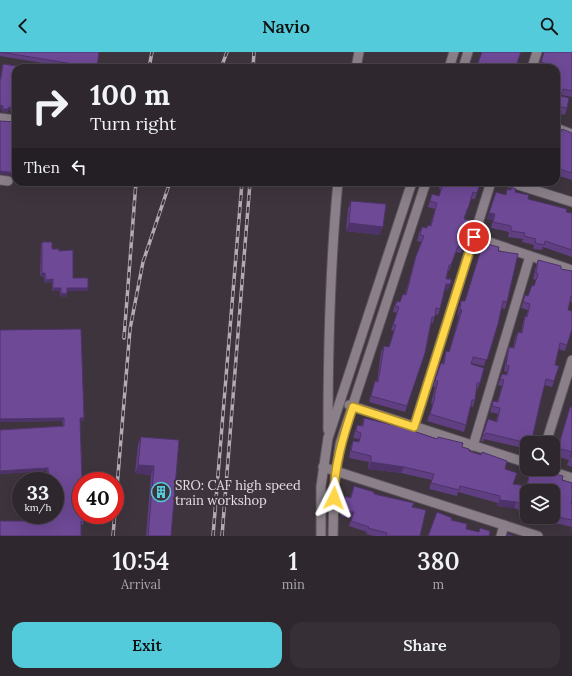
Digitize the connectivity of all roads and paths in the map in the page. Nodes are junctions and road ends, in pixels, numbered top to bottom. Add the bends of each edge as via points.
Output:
1 (359, 52) edge
2 (454, 52) edge
3 (468, 52) edge
4 (536, 52) edge
5 (357, 64) edge
6 (450, 64) edge
7 (464, 64) edge
8 (533, 64) edge
9 (0, 118) edge
10 (12, 120) edge
11 (560, 130) edge
12 (572, 134) edge
13 (338, 186) edge
14 (411, 186) edge
15 (425, 186) edge
16 (490, 186) edge
17 (522, 186) edge
18 (572, 202) edge
19 (474, 237) junction
20 (530, 256) junction
21 (572, 270) edge
22 (572, 360) edge
23 (340, 401) junction
24 (353, 407) junction
25 (414, 427) junction
26 (548, 436) edge
27 (328, 438) junction
28 (473, 446) junction
29 (520, 461) edge
30 (323, 467) junction
31 (335, 472) junction
32 (560, 474) edge
33 (572, 478) edge
34 (504, 525) junction
35 (321, 536) edge
36 (334, 536) edge
37 (501, 536) edge
38 (538, 536) edge

1 - 5 street
2 - 6 street
3 - 7 street
4 - 8 street
9 - 10 street
11 - 12 street
13 - 27 street via 328,343
14 - 23 street
15 - 24 street
16 - 19 street
17 - 18 street
19 - 20 street
19 - 25 street
20 - 21 street
20 - 28 street
22 - 26 street
23 - 24 street
23 - 27 street
24 - 25 street
24 - 31 street via 340,444
25 - 28 street
27 - 30 street
28 - 29 street
30 - 31 street
30 - 35 street
31 - 34 street
31 - 36 street
32 - 33 street
34 - 37 street
34 - 38 street

